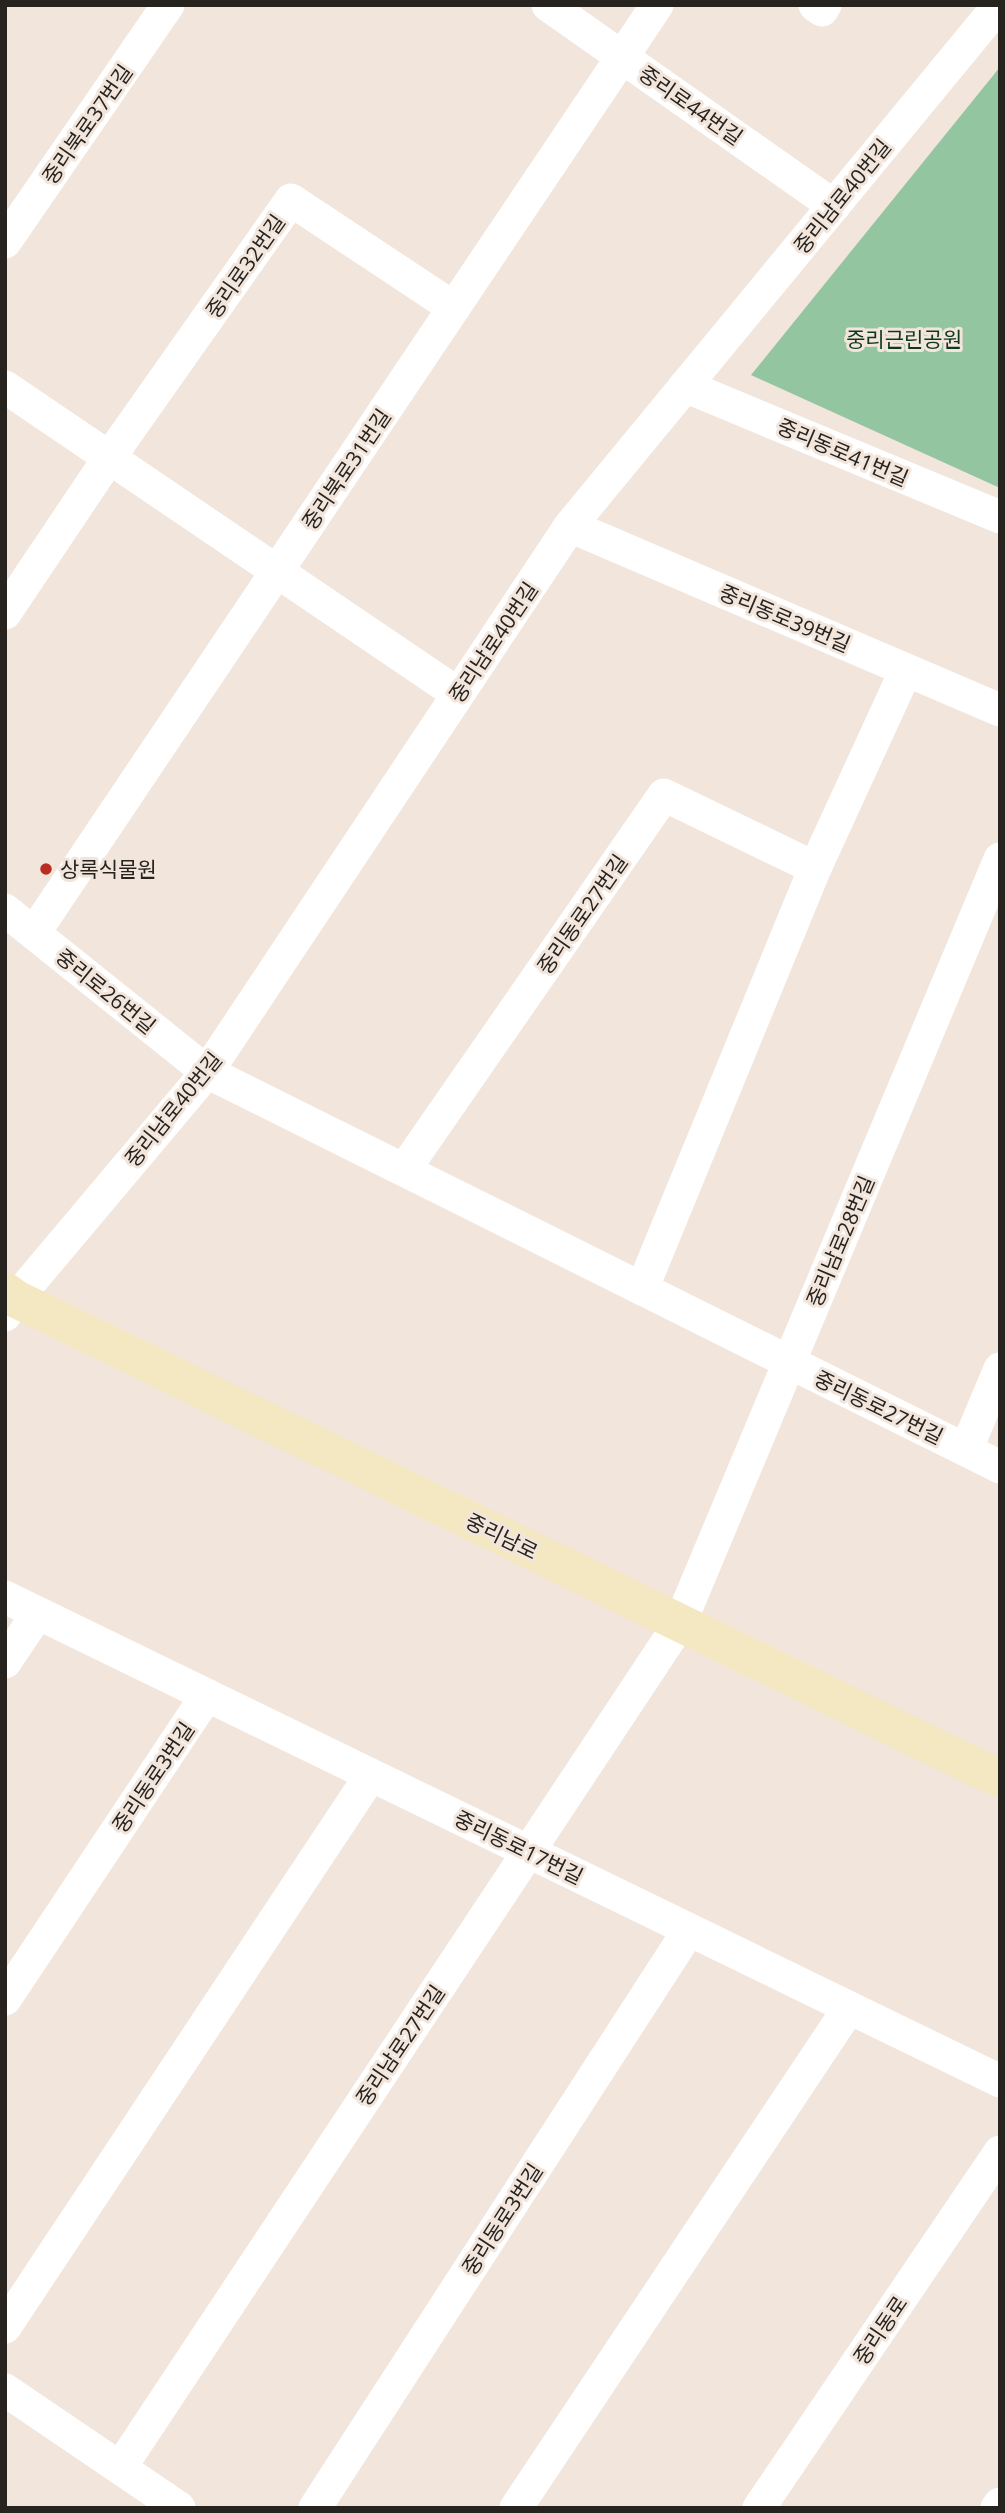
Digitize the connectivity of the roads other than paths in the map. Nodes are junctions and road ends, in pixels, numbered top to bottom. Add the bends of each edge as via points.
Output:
1 (168, 5) edge
2 (548, 5) edge
3 (657, 5) edge
4 (815, 5) edge
5 (825, 5) edge
6 (999, 5) edge
7 (622, 57) junction
8 (834, 206) junction
9 (5, 242) edge
10 (454, 308) junction
11 (685, 386) junction
12 (5, 387) edge
13 (109, 458) junction
14 (1000, 517) edge
15 (570, 526) junction
16 (277, 572) junction
17 (5, 613) edge
18 (906, 670) junction
19 (458, 694) junction
20 (1000, 710) edge
21 (1000, 859) edge
22 (815, 868) junction
23 (5, 910) edge
24 (34, 933) junction
25 (207, 1072) junction
26 (404, 1170) junction
27 (642, 1289) junction
28 (9, 1302) edge
29 (789, 1362) junction
30 (1000, 1369) edge
31 (966, 1450) junction
32 (1000, 1467) edge
33 (5, 1597) edge
34 (38, 1613) junction
35 (680, 1623) junction
36 (5, 1662) edge
37 (207, 1695) junction
38 (371, 1775) junction
39 (1000, 1779) edge
40 (528, 1851) junction
41 (689, 1930) junction
42 (5, 1999) edge
43 (849, 2008) junction
44 (1000, 2081) edge
45 (1000, 2152) edge
46 (5, 2328) edge
47 (5, 2390) edge
48 (120, 2468) junction
49 (179, 2508) edge
50 (315, 2508) edge
51 (516, 2508) edge
52 (760, 2508) edge

1 - 9 street, 중리북로37번길
2 - 7 street, 중리로44번길
3 - 7 street, 중리북로31번길
4 - 5 street via 822,10
6 - 8 street, 중리남로40번길
7 - 8 street, 중리로44번길
7 - 10 street, 중리북로31번길
8 - 11 street, 중리남로40번길
10 - 13 street, 중리로32번길 via 291,200
10 - 16 street, 중리북로31번길
11 - 14 street, 중리동로41번길
11 - 15 street, 중리남로40번길
12 - 13 street
13 - 16 street
13 - 17 street
15 - 18 street, 중리동로39번길
15 - 19 street, 중리남로40번길
16 - 19 street
16 - 24 street, 중리북로31번길
18 - 20 street, 중리동로39번길
18 - 22 street
19 - 25 street, 중리남로40번길
21 - 29 street, 중리남로28번길
22 - 26 street, 중리동로27번길 via 664,795
22 - 27 street
23 - 24 street, 중리로26번길
24 - 25 street, 중리로26번길
25 - 26 street, 중리동로27번길
25 - 28 street, 중리남로40번길
26 - 27 street, 중리동로27번길
27 - 29 street, 중리동로27번길
28 - 35 main road, 중리남로
29 - 31 street, 중리동로27번길
29 - 35 street, 중리남로28번길
30 - 31 street, 중리동로27번길
31 - 32 street, 중리동로27번길
33 - 34 street, 중리동로17번길
34 - 36 street
34 - 37 street, 중리동로17번길
35 - 39 main road, 중리남로
35 - 40 street, 중리남로27번길
37 - 38 street, 중리동로17번길
37 - 42 street, 중리동로3번길
38 - 40 street, 중리동로17번길
38 - 46 street
40 - 41 street, 중리동로17번길
40 - 48 street, 중리남로27번길
41 - 43 street, 중리동로17번길
41 - 50 street, 중리동로3번길
43 - 44 street, 중리동로17번길
43 - 51 street
45 - 52 street, 중리동로
47 - 48 street
48 - 49 street

